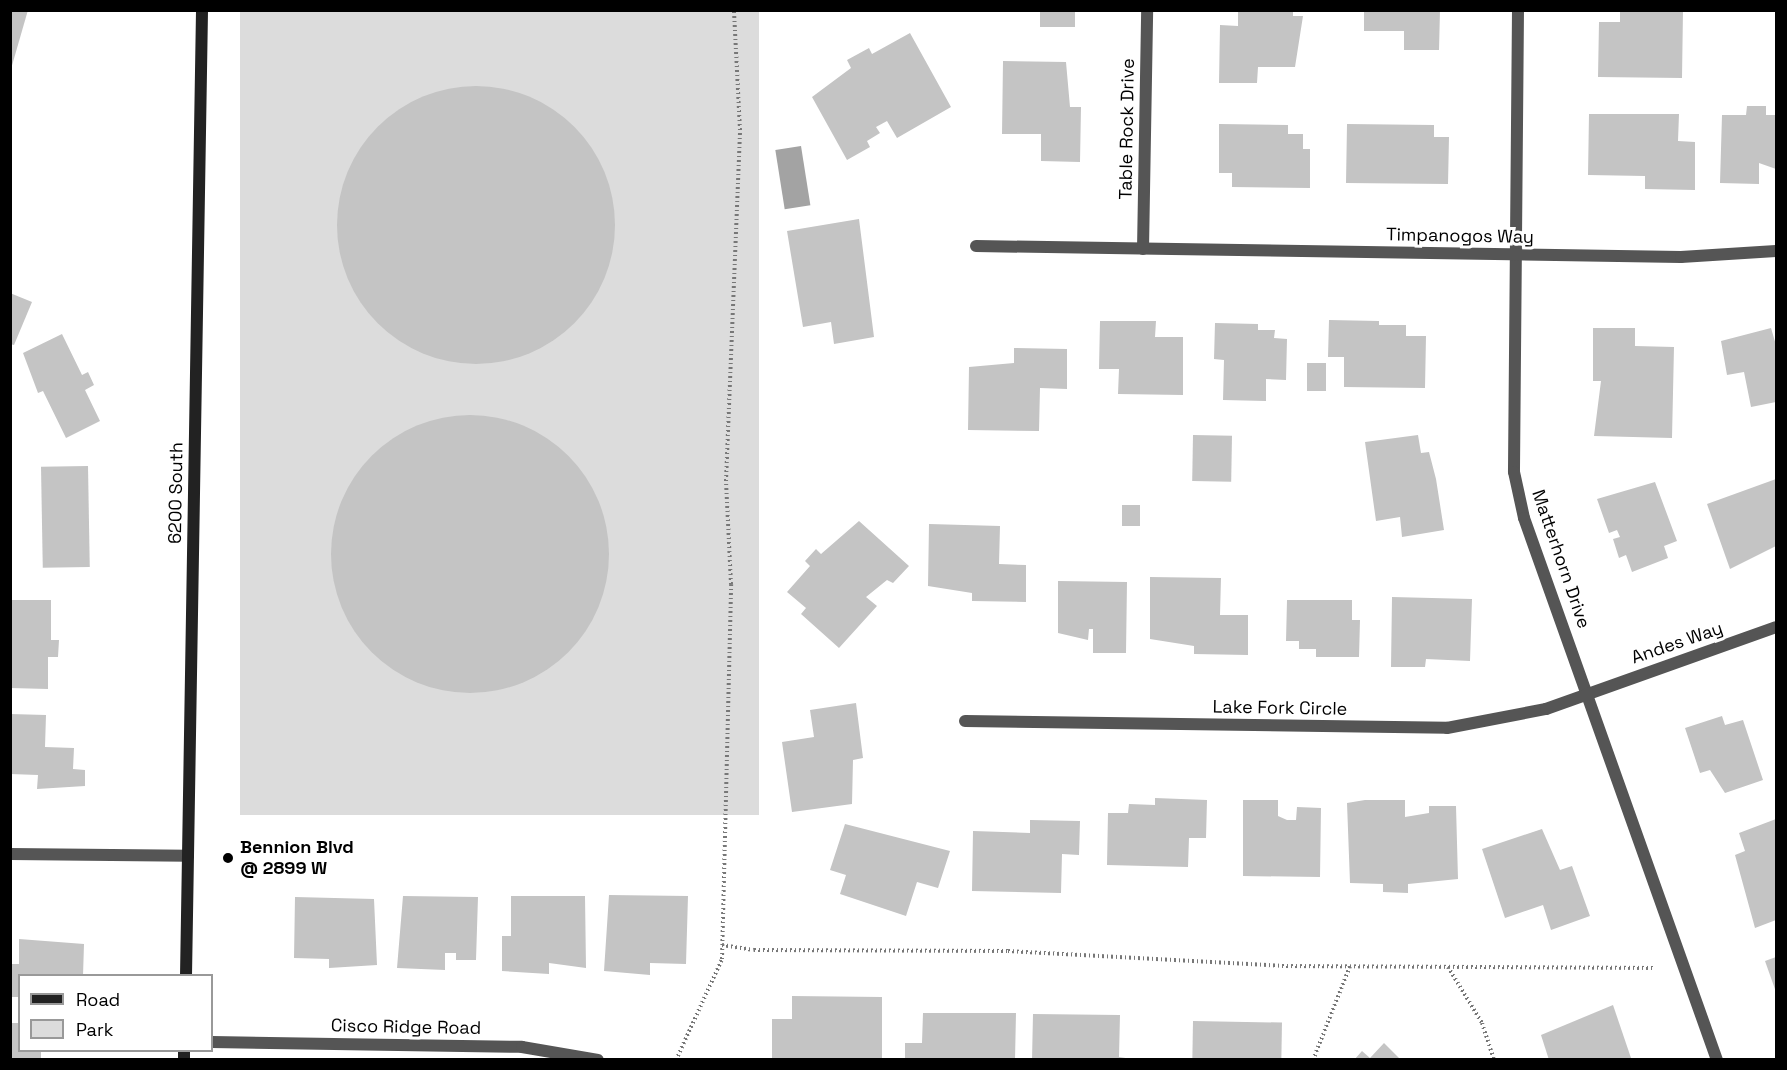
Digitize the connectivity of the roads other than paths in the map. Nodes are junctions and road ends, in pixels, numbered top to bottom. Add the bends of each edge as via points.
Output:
1 (202, 10) edge
2 (1147, 10) edge
3 (1518, 10) edge
4 (976, 246) dead end
5 (1143, 249) junction
6 (1776, 251) edge
7 (1514, 255) junction
8 (1776, 627) edge
9 (1590, 694) junction
10 (965, 721) dead end
11 (10, 854) edge
12 (188, 856) junction
13 (186, 974) edge
14 (213, 1042) edge
15 (437, 1046) junction
16 (436, 1059) edge
17 (598, 1059) edge
18 (1717, 1059) edge

1 - 12 main road, 6200 South
2 - 5 street, Table Rock Drive
3 - 7 street, Matterhorn Drive
4 - 5 street, Timpanogos Way
5 - 7 street, Timpanogos Way
6 - 7 street, Timpanogos Way via 1741,257
7 - 9 street, Matterhorn Drive via 1514,472 1524,518
8 - 9 street, Andes Way
9 - 10 street, Lake Fork Circle via 1486,724 1447,728
9 - 18 street, Matterhorn Drive
11 - 12 street
12 - 13 main road, 6200 South
14 - 15 street, Cisco Ridge Road
15 - 16 street
15 - 17 street, Cisco Ridge Road via 522,1047

